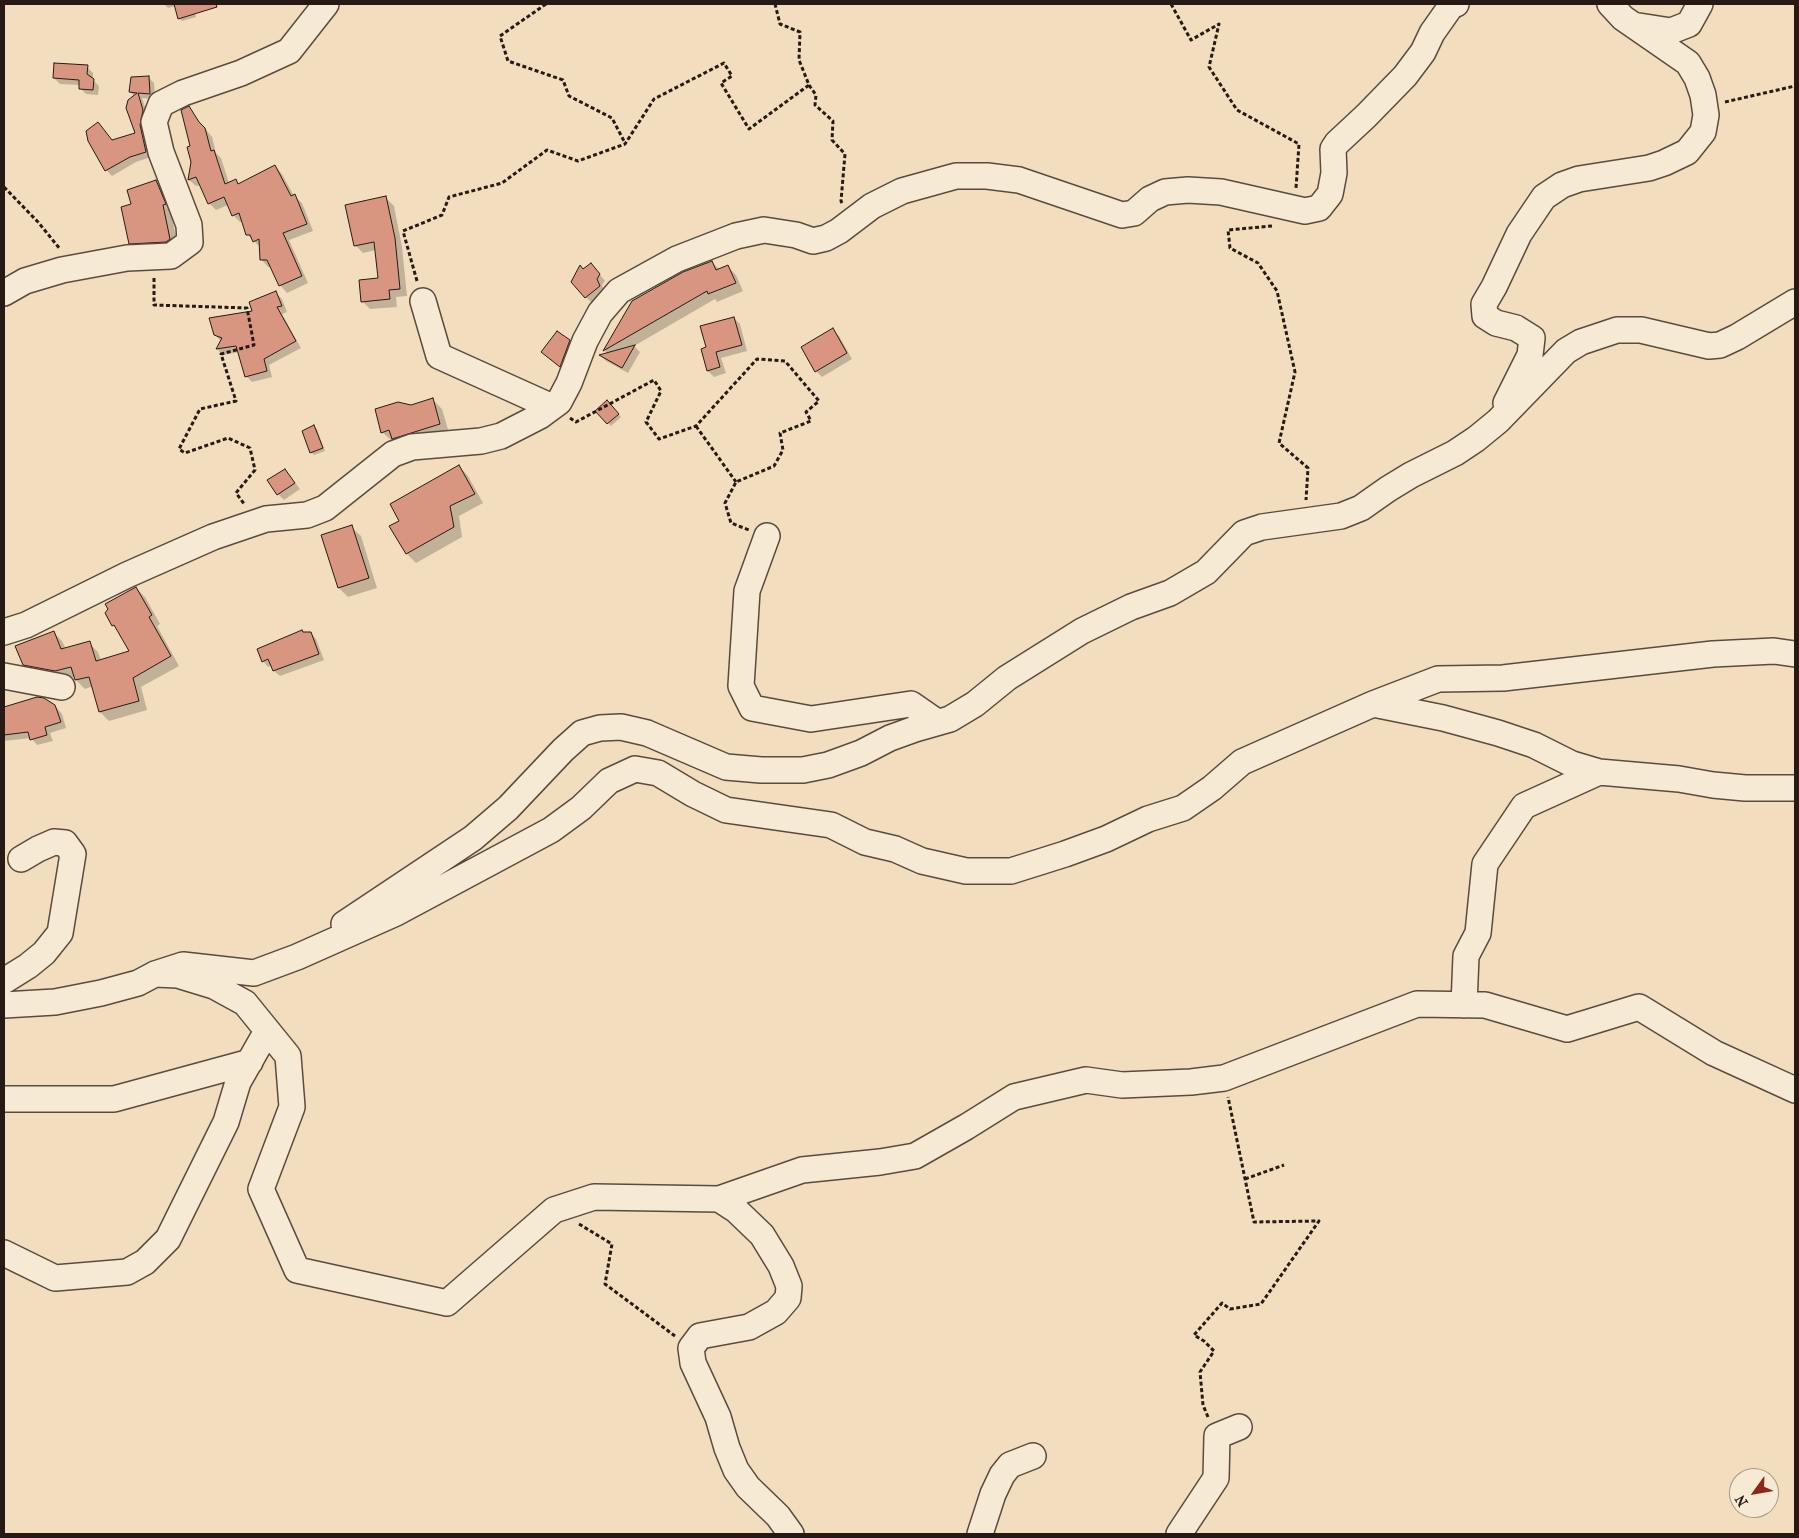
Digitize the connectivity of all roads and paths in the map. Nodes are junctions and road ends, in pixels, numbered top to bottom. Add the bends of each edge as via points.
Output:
1 (326, 4) edge
2 (546, 4) edge
3 (775, 4) edge
4 (1171, 4) edge
5 (1456, 4) edge
6 (1610, 4) edge
7 (1700, 4) edge
8 (1633, 25) junction
9 (809, 85) junction
10 (1795, 86) edge
11 (1705, 107) junction
12 (625, 144) junction
13 (4, 187) edge
14 (1272, 204) junction
15 (853, 220) junction
16 (153, 257) junction
17 (74, 268) junction
18 (4, 293) edge
19 (423, 301) joint
20 (1795, 302) edge
21 (552, 407) junction
22 (1498, 421) junction
23 (696, 426) junction
24 (736, 482) junction
25 (1305, 521) junction
26 (257, 522) junction
27 (767, 536) joint
28 (4, 632) edge
29 (1795, 654) edge
30 (4, 676) edge
31 (62, 687) dead end
32 (1374, 704) junction
33 (937, 722) junction
34 (1599, 772) junction
35 (1795, 788) edge
36 (21, 859) dead end
37 (297, 957) junction
38 (155, 974) junction
39 (4, 981) edge
40 (4, 1005) edge
41 (1464, 1005) junction
42 (267, 1031) junction
43 (250, 1062) junction
44 (1224, 1078) junction
45 (1795, 1090) edge
46 (4, 1099) edge
47 (1284, 1165) dead end
48 (1245, 1180) junction
49 (719, 1199) junction
50 (554, 1210) junction
51 (4, 1253) edge
52 (691, 1348) junction
53 (1228, 1431) joint
54 (1033, 1456) dead end
55 (791, 1534) edge
56 (980, 1534) edge
57 (1179, 1534) edge

1 - 16 street via 289,51 161,104 154,122 189,225 190,242 171,256
2 - 12 path via 500,36 508,61 563,80 569,96 612,118
3 - 9 path via 780,24 800,32 799,60
4 - 14 path via 1192,40 1219,24 1209,67 1237,110 1299,144 1296,188
5 - 14 street via 1451,6 1405,76 1337,142 1333,150 1330,194 1319,208 1305,211
6 - 8 street
7 - 8 street via 1689,24 1671,31
8 - 11 street via 1688,63 1697,78
9 - 12 path via 750,129 721,83 732,76 724,63 654,99
9 - 15 path via 816,95 815,105 833,121 832,140 845,154 841,201
10 - 11 path
11 - 22 street via 1703,132 1686,152 1649,168 1579,179 1562,185 1544,197 1519,234 1484,304 1485,316 1532,338 1530,355
12 - 19 path via 578,161 547,150 502,183 449,197 442,215 403,231
13 - 17 path via 38,222
14 - 15 street via 1221,192 1188,190 1165,192 1150,199 1134,213 1122,215 1019,180 956,176 902,191
14 - 25 path via 1272,226 1228,230 1230,248 1258,262 1277,291 1295,372 1279,443 1308,468
15 - 21 street via 826,238 813,241 764,230 736,236 677,259 619,291 600,313 569,383 559,402
16 - 17 street via 127,258
16 - 26 path via 154,305 247,308 254,345 221,354 236,401 200,409 179,449 185,453 228,438 250,448 255,470 236,493
17 - 18 street via 25,281
19 - 21 street via 439,356
20 - 22 street via 1720,345 1709,346 1641,330 1617,330 1581,342 1566,352
21 - 23 path via 576,422 654,380 660,391 646,422 659,438
21 - 26 street via 501,436 466,443 412,447 393,454 325,508 307,515
22 - 25 street via 1455,453 1411,475 1361,508 1341,516
23 - 24 path
23 - 24 path via 757,358 785,361 819,401 806,412 811,421 780,433 783,450 774,466
24 - 27 path via 725,503 731,523
25 - 33 street via 1244,532 1206,572 1170,593 1082,631 1008,678 975,704
26 - 28 street via 204,541 26,625
27 - 33 street via 747,591 741,686 752,708 811,719 911,704
29 - 32 street via 1774,651 1713,654 1503,678 1438,680
30 - 31 street
32 - 34 street via 1498,733
32 - 37 street via 1242,762 1183,808 1148,818 1106,839 1011,871 966,871 922,861 895,849 866,842 831,825 726,810 658,773 635,769 609,781 551,830 396,913
33 - 37 street via 828,765 803,770 726,767 647,733 621,727 582,733 508,808 473,838
34 - 35 street via 1744,788
34 - 41 street via 1524,806 1485,864 1478,933 1466,956
36 - 39 street via 54,842 65,843 73,854 60,933 44,953
37 - 38 street via 254,973 183,964
38 - 40 street via 138,983 74,999
38 - 42 street via 178,975 214,986 245,1003
41 - 44 street via 1417,1004
41 - 45 street via 1485,1005 1567,1029 1638,1008 1714,1053
42 - 43 street
42 - 50 street via 288,1056 292,1107 261,1189 297,1270 447,1303
43 - 46 street via 114,1099
43 - 51 street via 238,1082 226,1122 168,1238 145,1262 127,1272 55,1278
44 - 48 path
44 - 49 street via 1122,1085 1086,1080 1014,1097 915,1156 802,1170
47 - 48 path
48 - 53 path via 1254,1222 1319,1221 1261,1304 1230,1310 1222,1303 1194,1335 1214,1351 1200,1372 1202,1406
49 - 50 street via 594,1197
49 - 52 street via 762,1235 781,1266 789,1286 788,1298 776,1312 748,1327 700,1336
50 - 52 path via 612,1244 605,1284
52 - 55 street via 736,1470
53 - 57 street via 1216,1478
54 - 56 street via 1010,1465 1002,1475

